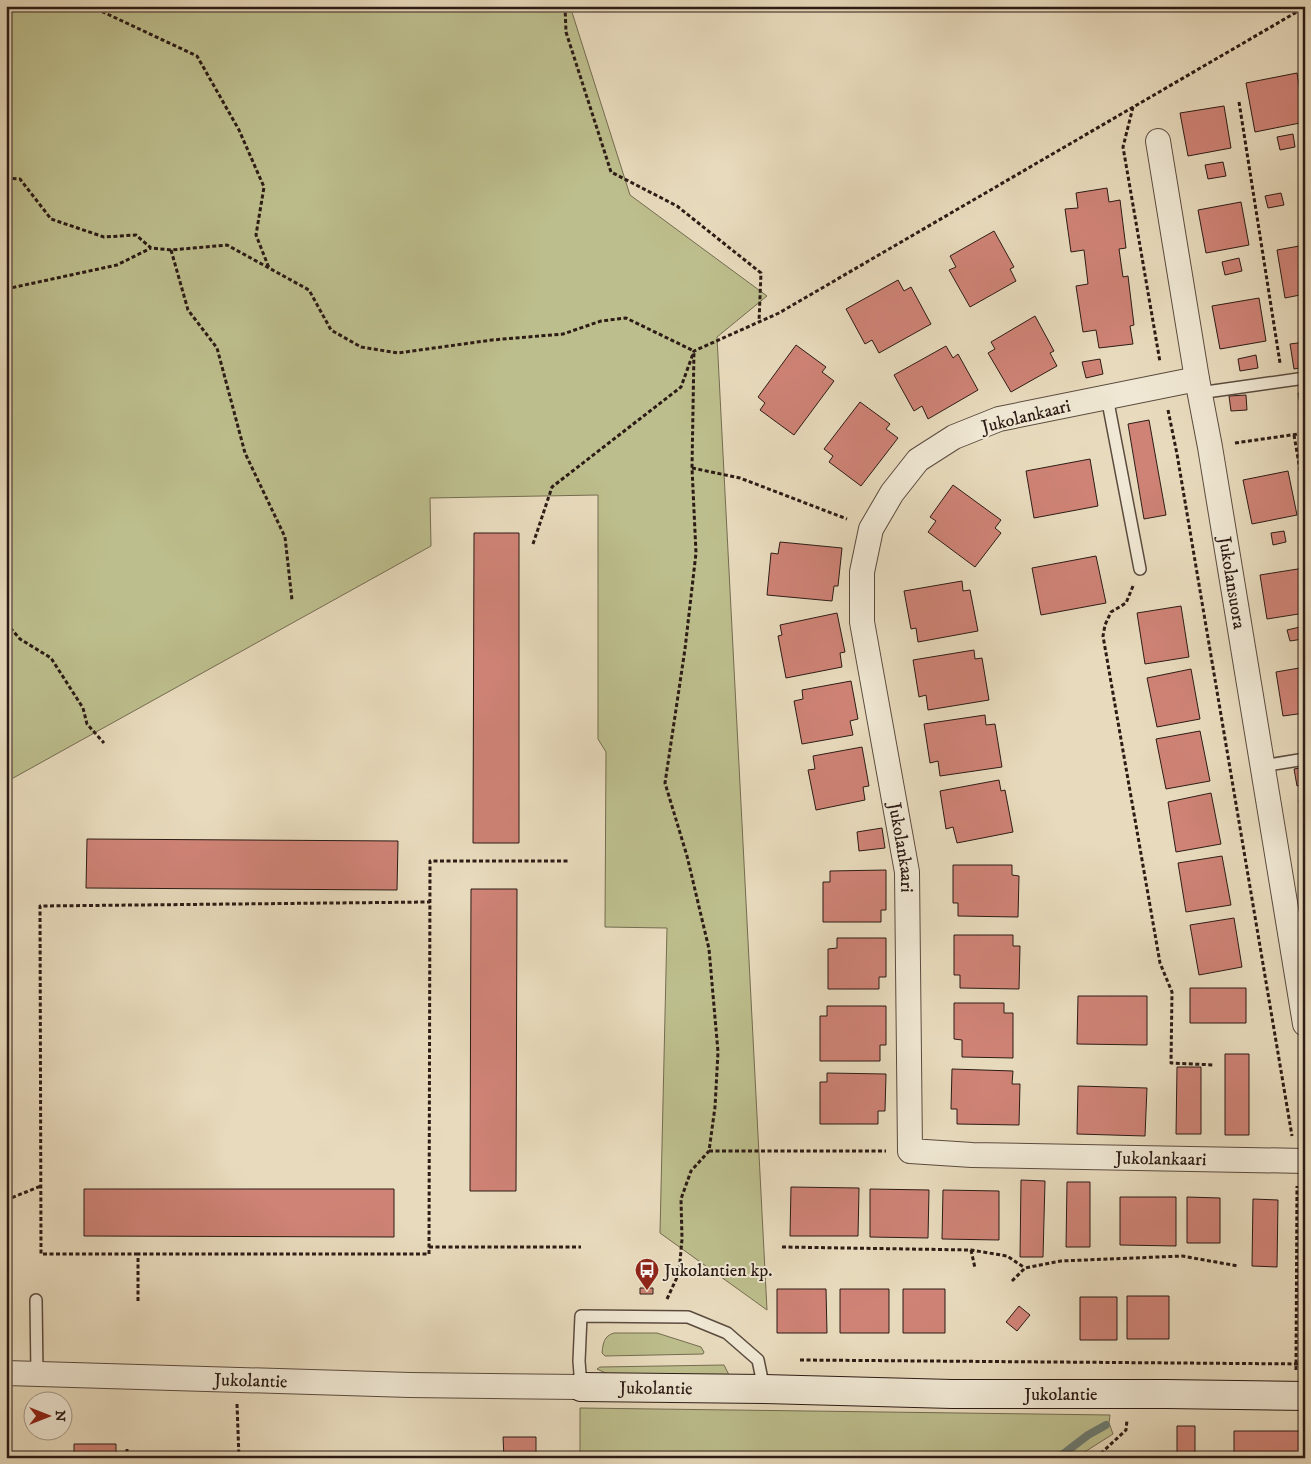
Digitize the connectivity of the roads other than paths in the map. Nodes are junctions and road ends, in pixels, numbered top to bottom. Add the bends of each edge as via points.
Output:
1 (1158, 141) dead end
2 (1305, 378) edge
3 (1198, 386) junction
4 (1107, 397) junction
5 (1140, 569) road end
6 (1305, 759) edge
7 (1262, 766) junction
8 (1305, 1024) edge
9 (1301, 1161) edge
10 (36, 1300) dead end
11 (6, 1373) edge
12 (37, 1374) junction
13 (581, 1387) junction
14 (764, 1389) junction
15 (1300, 1396) edge

1 - 3 street, Jukolansuora
2 - 3 lane
3 - 4 street, Jukolankaari via 1164,385
3 - 7 street, Jukolansuora
4 - 5 lane
4 - 9 street, Jukolankaari via 999,419 954,437 918,460 892,493 871,529 862,572 862,622 907,872 910,1151
6 - 7 lane
7 - 8 street, Jukolansuora
10 - 12 lane
11 - 12 street, Jukolantie
12 - 13 street, Jukolantie
13 - 14 street, Jukolantie
13 - 14 lane via 581,1316 663,1316 688,1318 727,1333 758,1360
14 - 15 street, Jukolantie via 952,1394

